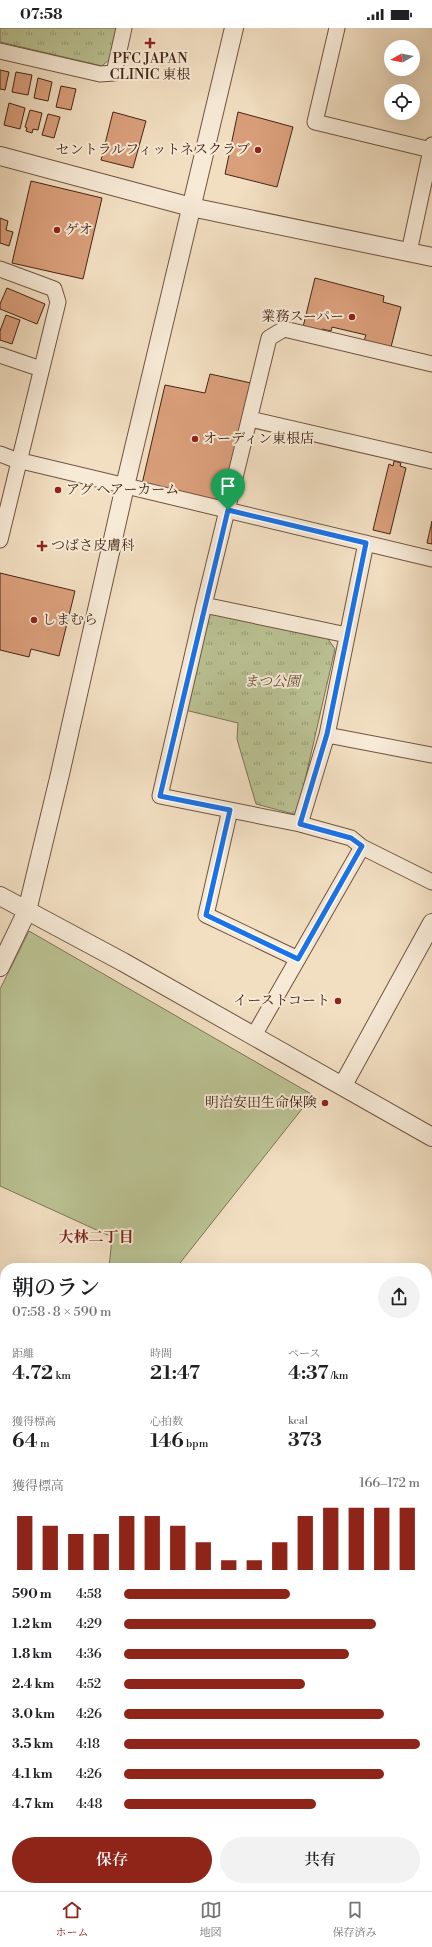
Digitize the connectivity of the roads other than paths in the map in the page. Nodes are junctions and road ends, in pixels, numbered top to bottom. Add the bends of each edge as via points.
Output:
1 (124, 28) edge
2 (234, 28) edge
3 (337, 28) edge
4 (0, 51) edge
5 (431, 147) edge
6 (0, 156) edge
7 (191, 207) junction
8 (409, 252) junction
9 (432, 257) edge
10 (0, 269) edge
11 (0, 356) edge
12 (432, 364) edge
13 (41, 369) junction
14 (250, 419) junction
15 (0, 454) edge
16 (21, 461) junction
17 (432, 461) edge
18 (125, 486) junction
19 (228, 510) junction
20 (0, 540) edge
21 (366, 543) junction
22 (432, 559) edge
23 (204, 605) junction
24 (347, 635) junction
25 (327, 734) junction
26 (432, 753) edge
27 (230, 810) junction
28 (300, 824) junction
29 (362, 846) junction
30 (432, 882) edge
31 (0, 896) edge
32 (27, 911) junction
33 (432, 923) edge
34 (298, 959) junction
35 (0, 967) edge
36 (253, 1037) junction
37 (343, 1085) junction
38 (432, 1137) edge

1 - 4 street via 114,72 100,74
2 - 7 street
3 - 5 street via 315,122
5 - 8 street
6 - 7 street
7 - 8 street
7 - 18 street
8 - 9 street
10 - 13 street via 54,289 58,302
11 - 13 street
12 - 14 street via 284,329 269,338
13 - 16 street
14 - 17 street
14 - 19 street
15 - 16 street
16 - 18 street
16 - 20 street
18 - 19 street
18 - 32 street
19 - 21 street
19 - 23 street
21 - 22 street
21 - 24 street
23 - 24 street
23 - 27 street via 160,796
24 - 25 street
25 - 26 street
25 - 28 street
27 - 28 street
27 - 34 street via 206,915
28 - 29 street via 351,838
29 - 30 street
29 - 34 street
31 - 32 street
32 - 35 street
32 - 36 street via 123,962
33 - 37 street
34 - 36 street
36 - 37 street
37 - 38 street

